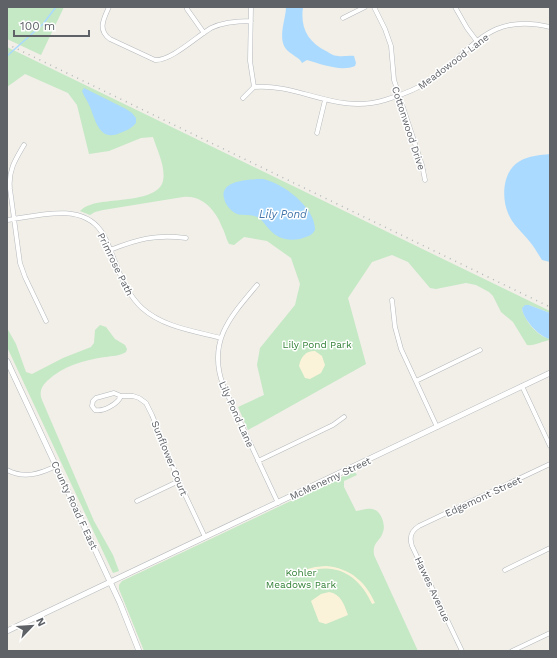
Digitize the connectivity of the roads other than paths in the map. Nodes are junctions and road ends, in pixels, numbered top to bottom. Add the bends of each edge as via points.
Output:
1 (109, 7) edge
2 (251, 7) edge
3 (365, 7) edge
4 (374, 7) edge
5 (455, 7) edge
6 (187, 9) dead end
7 (343, 18) dead end
8 (251, 21) junction
9 (550, 27) edge
10 (204, 33) junction
11 (476, 40) junction
12 (254, 87) junction
13 (398, 95) junction
14 (243, 98) dead end
15 (325, 100) junction
16 (317, 132) dead end
17 (24, 145) dead end
18 (425, 180) dead end
19 (14, 219) junction
20 (7, 220) edge
21 (186, 238) dead end
22 (110, 250) junction
23 (257, 285) dead end
24 (392, 300) dead end
25 (46, 321) dead end
26 (221, 338) junction
27 (480, 350) dead end
28 (7, 361) edge
29 (550, 373) edge
30 (416, 381) junction
31 (522, 386) junction
32 (121, 396) junction
33 (344, 417) dead end
34 (437, 426) junction
35 (550, 446) edge
36 (258, 461) junction
37 (550, 464) edge
38 (56, 466) junction
39 (7, 470) edge
40 (179, 481) junction
41 (137, 501) dead end
42 (278, 503) junction
43 (416, 528) joint
44 (205, 537) junction
45 (550, 548) edge
46 (505, 570) dead end
47 (111, 582) junction
48 (7, 631) edge
49 (550, 633) edge
50 (139, 651) edge
51 (462, 651) edge
52 (512, 651) edge

1 - 10 street via 102,26 105,35 150,59 164,59
2 - 8 street
3 - 7 street
4 - 13 street, Cottonwood Drive via 390,46
5 - 11 street
6 - 10 street
8 - 10 street via 229,22
8 - 12 street via 250,61
9 - 11 street, Meadowood Lane via 529,23 509,25 493,30
11 - 13 street, Meadowood Lane via 432,79
12 - 14 street
12 - 15 street, Meadowood Lane via 278,87
13 - 15 street, Meadowood Lane via 362,104
13 - 18 street, Cottonwood Drive
15 - 16 street
17 - 19 street via 10,174
19 - 20 street, Primrose Path
19 - 22 street, Primrose Path via 64,212 77,214 98,227
19 - 25 street via 22,270
21 - 22 street via 150,237
22 - 26 street, Primrose Path via 127,289 145,311 166,323
23 - 26 street, Lily Pond Lane via 230,318
24 - 30 street via 398,340
26 - 36 street, Lily Pond Lane via 218,357 222,381
27 - 30 street
28 - 38 street, County Road F East
29 - 31 street, McMenemy Street
30 - 34 street
31 - 34 street, McMenemy Street
31 - 35 street
32 - 32 street, Sunflower Court via 115,393 96,398 92,406 97,411 102,410 118,402
32 - 40 street, Sunflower Court via 137,397 149,407
33 - 36 street via 333,425
34 - 42 street, McMenemy Street
36 - 42 street, Lily Pond Lane
37 - 43 street, Edgemont Street
38 - 39 street via 32,475
38 - 47 street, County Road F East
40 - 41 street
40 - 44 street, Sunflower Court
42 - 44 street, McMenemy Street
43 - 51 street, Hawes Avenue via 411,536 412,544
44 - 47 street, McMenemy Street
45 - 46 street
47 - 48 street, McMenemy Street
47 - 50 street, County Road F East
49 - 52 street

